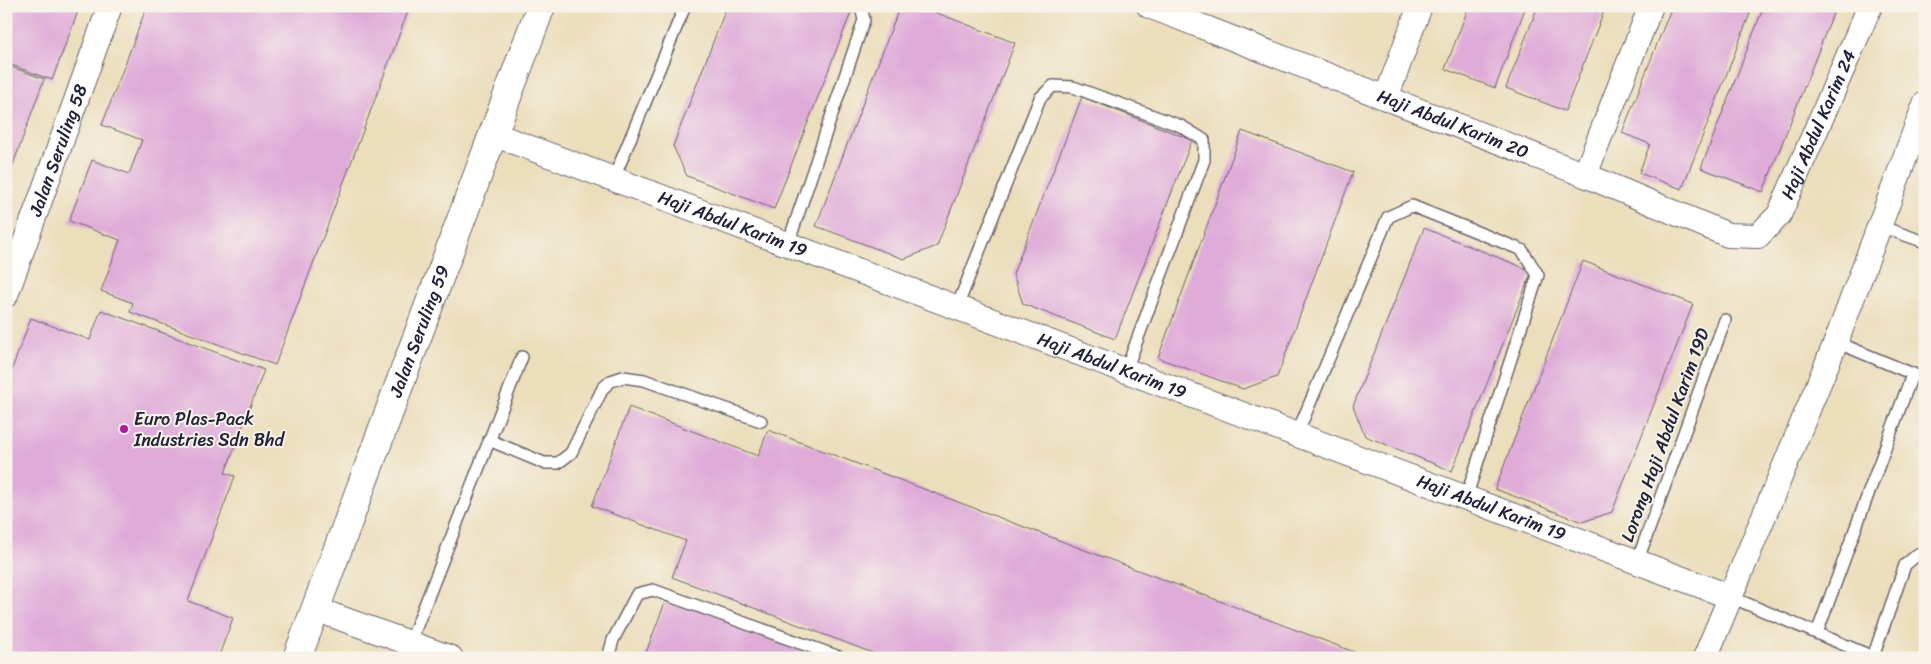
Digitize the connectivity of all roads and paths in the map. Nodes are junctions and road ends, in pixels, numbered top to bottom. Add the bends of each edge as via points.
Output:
1 (110, 6) edge
2 (541, 6) edge
3 (685, 6) edge
4 (861, 6) edge
5 (1149, 6) edge
6 (1420, 6) edge
7 (1651, 6) edge
8 (1870, 6) edge
9 (1386, 98) junction
10 (1925, 104) edge
11 (493, 134) junction
12 (1585, 175) junction
13 (614, 178) junction
14 (1879, 226) junction
15 (1758, 236) joint
16 (1925, 242) edge
17 (788, 244) junction
18 (6, 295) edge
19 (957, 307) junction
20 (1725, 320) dead end
21 (1836, 342) junction
22 (522, 357) dead end
23 (1126, 370) junction
24 (1912, 375) junction
25 (1925, 380) edge
26 (761, 421) dead end
27 (1297, 434) junction
28 (489, 440) junction
29 (1466, 498) junction
30 (1925, 554) edge
31 (1637, 562) junction
32 (1731, 597) junction
33 (315, 609) junction
34 (1817, 633) junction
35 (410, 643) junction
36 (1874, 657) edge
37 (297, 658) edge
38 (451, 658) edge
39 (608, 658) edge
40 (842, 658) edge
41 (1705, 658) edge

1 - 18 street, Jalan Seruling 58
2 - 11 main road, Jalan Seruling 59
3 - 13 lane
4 - 17 lane via 864,20
5 - 9 street, Haji Abdul Karim 20
6 - 9 street
7 - 12 street
8 - 15 street, Haji Abdul Karim 24 via 1779,215
9 - 12 street, Haji Abdul Karim 20
10 - 14 street
11 - 13 street, Haji Abdul Karim 19
11 - 33 main road, Jalan Seruling 59
12 - 15 street, Haji Abdul Karim 20 via 1728,235
13 - 17 street, Haji Abdul Karim 19
14 - 16 lane
14 - 21 street
17 - 19 street, Haji Abdul Karim 19
19 - 23 street, Haji Abdul Karim 19
19 - 23 lane via 1040,98 1053,86 1073,87 1172,123 1204,140 1204,160
20 - 31 lane, Lorong Haji Abdul Karim 19D
21 - 24 lane
21 - 32 street
22 - 28 lane
23 - 27 street, Haji Abdul Karim 19
24 - 25 lane
24 - 34 lane
26 - 28 lane via 644,380 623,377 603,388 571,454 558,463 544,463
27 - 29 street, Haji Abdul Karim 19
27 - 29 lane via 1388,217 1412,206 1522,250 1538,275
28 - 35 lane
29 - 31 street, Haji Abdul Karim 19
30 - 36 lane via 1918,554 1905,566
31 - 32 street, Haji Abdul Karim 19
32 - 34 lane
32 - 41 street
33 - 35 street
33 - 37 main road, Jalan Seruling 59
34 - 36 lane
35 - 38 street
39 - 40 lane via 613,640 637,594 653,590

